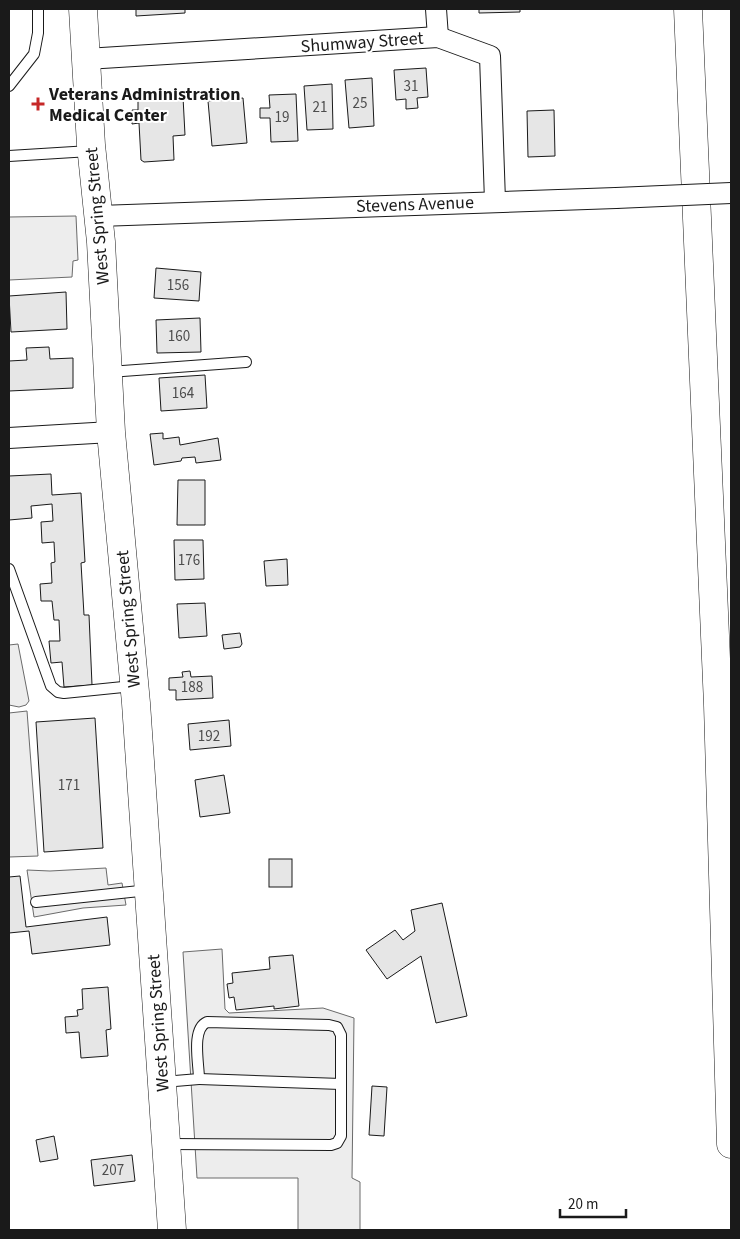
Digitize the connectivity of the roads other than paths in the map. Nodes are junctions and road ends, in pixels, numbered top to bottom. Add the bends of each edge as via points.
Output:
1 (38, 9) edge
2 (83, 9) edge
3 (436, 9) edge
4 (686, 9) edge
5 (438, 37) junction
6 (86, 59) junction
7 (9, 86) edge
8 (91, 151) junction
9 (9, 156) edge
10 (731, 193) edge
11 (495, 201) junction
12 (99, 216) junction
13 (246, 362) dead end
14 (108, 372) junction
15 (111, 432) junction
16 (9, 438) edge
17 (9, 569) edge
18 (134, 686) junction
19 (150, 890) junction
20 (36, 902) dead end
21 (200, 1079) junction
22 (162, 1082) junction
23 (341, 1084) junction
24 (166, 1144) junction
25 (731, 1144) edge
26 (172, 1230) edge

1 - 7 lane via 34,54
2 - 6 main road, West Spring Street
3 - 5 street
4 - 25 main road via 718,714
5 - 6 street, Shumway Street
5 - 11 street, Shumway Street via 490,56
6 - 8 main road, West Spring Street
8 - 9 lane
8 - 12 main road, West Spring Street
10 - 11 street, Stevens Avenue, bridge
11 - 12 street, Stevens Avenue
12 - 14 main road, West Spring Street
13 - 14 lane
14 - 15 main road, West Spring Street
15 - 16 street
15 - 18 main road, West Spring Street
17 - 18 lane via 51,686 64,693
18 - 19 main road, West Spring Street
19 - 20 lane
19 - 22 main road, West Spring Street
21 - 22 lane
21 - 23 lane
21 - 23 lane via 198,1032 201,1024 329,1025 337,1027 341,1035
22 - 24 main road, West Spring Street
23 - 24 lane via 341,1136 337,1143
24 - 26 main road, West Spring Street

